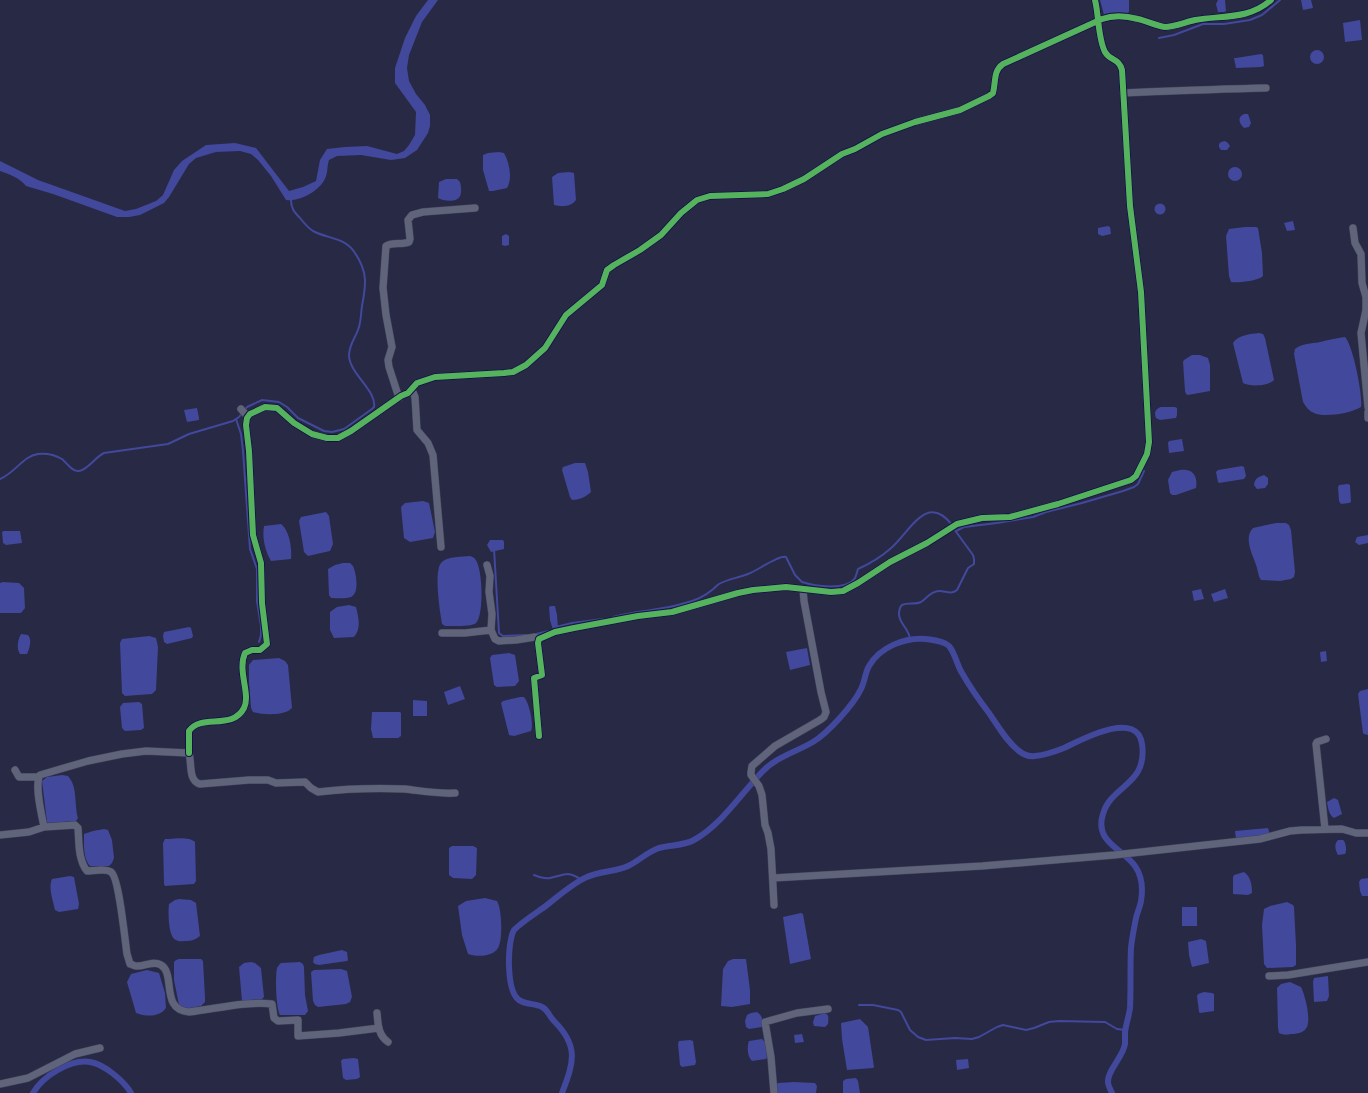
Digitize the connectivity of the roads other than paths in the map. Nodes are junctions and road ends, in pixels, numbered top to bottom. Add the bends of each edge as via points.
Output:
1 (1096, 0) edge
2 (1271, 0) edge
3 (1099, 20) junction
4 (1266, 88) dead end
5 (1123, 93) junction
6 (475, 208) dead end
7 (1353, 228) dead end
8 (1364, 254) edge
9 (412, 390) junction
10 (399, 398) junction
11 (1368, 407) edge
12 (1368, 412) edge
13 (1368, 418) edge
14 (441, 547) dead end
15 (487, 565) dead end
16 (803, 589) junction
17 (491, 630) junction
18 (442, 633) dead end
19 (539, 639) junction
20 (539, 736) dead end
21 (1326, 739) dead end
22 (189, 753) junction
23 (15, 770) dead end
24 (39, 777) junction
25 (455, 793) dead end
26 (44, 828) junction
27 (1325, 829) junction
28 (1368, 833) edge
29 (0, 835) edge
30 (773, 878) junction
31 (774, 905) dead end
32 (1368, 962) edge
33 (1268, 976) dead end
34 (828, 1009) dead end
35 (377, 1013) dead end
36 (379, 1028) junction
37 (388, 1042) dead end
38 (100, 1048) dead end
39 (0, 1084) edge
40 (774, 1093) edge

1 - 3 street
2 - 3 street via 1250,13 1200,19 1172,26 1158,26 1124,16
3 - 5 street via 1105,52 1121,65
3 - 9 street via 998,67 993,93 968,108 882,134 838,156 784,189 768,194 710,196 697,200 661,235 607,270 602,285 566,315 545,348 526,365 504,373 435,376 417,383
4 - 5 street
5 - 16 street via 1130,206 1141,292 1149,442 1147,454 1136,476 1131,480 1058,504 1010,517 982,518 953,527 843,591
6 - 10 street via 412,214 408,220 409,242 386,246 383,288 392,347 388,360
7 - 8 street via 1355,244
8 - 11 street via 1362,283 1366,310 1361,340
9 - 10 street
9 - 14 street via 415,397 416,427 428,443 432,455
10 - 22 street via 347,434 333,439 304,429 277,408 264,407 245,413 253,535 261,563 267,644 260,650 245,653 243,658 242,674 246,700 241,712 226,721 200,723 190,729
12 - 13 street
15 - 17 street via 490,576
16 - 19 street via 766,588 738,593 672,612 574,628
16 - 30 street via 821,692 826,707 825,715 820,720 775,746 752,766 751,775 762,795
17 - 18 street
17 - 19 street via 499,641 535,637
19 - 20 street via 542,675 534,678
21 - 27 street via 1316,744
22 - 24 street via 146,751 122,754 88,761
22 - 25 street via 193,780 200,784 268,780 276,784 305,782 318,792 390,789
23 - 24 street via 19,777
24 - 26 street
26 - 29 street
26 - 36 street via 75,825 78,828 84,868 87,871 111,871 115,875 130,964 160,964 166,970 170,993 176,1008 181,1012 264,1003 272,1004 274,1018 278,1021 298,1020 298,1036 339,1034
27 - 28 street
27 - 30 street via 1290,831 1260,839 1114,855 982,866
30 - 31 street
32 - 33 street
34 - 40 street via 797,1013 764,1022 771,1057
35 - 36 street
36 - 37 street via 382,1038
38 - 39 street via 75,1054 28,1078

